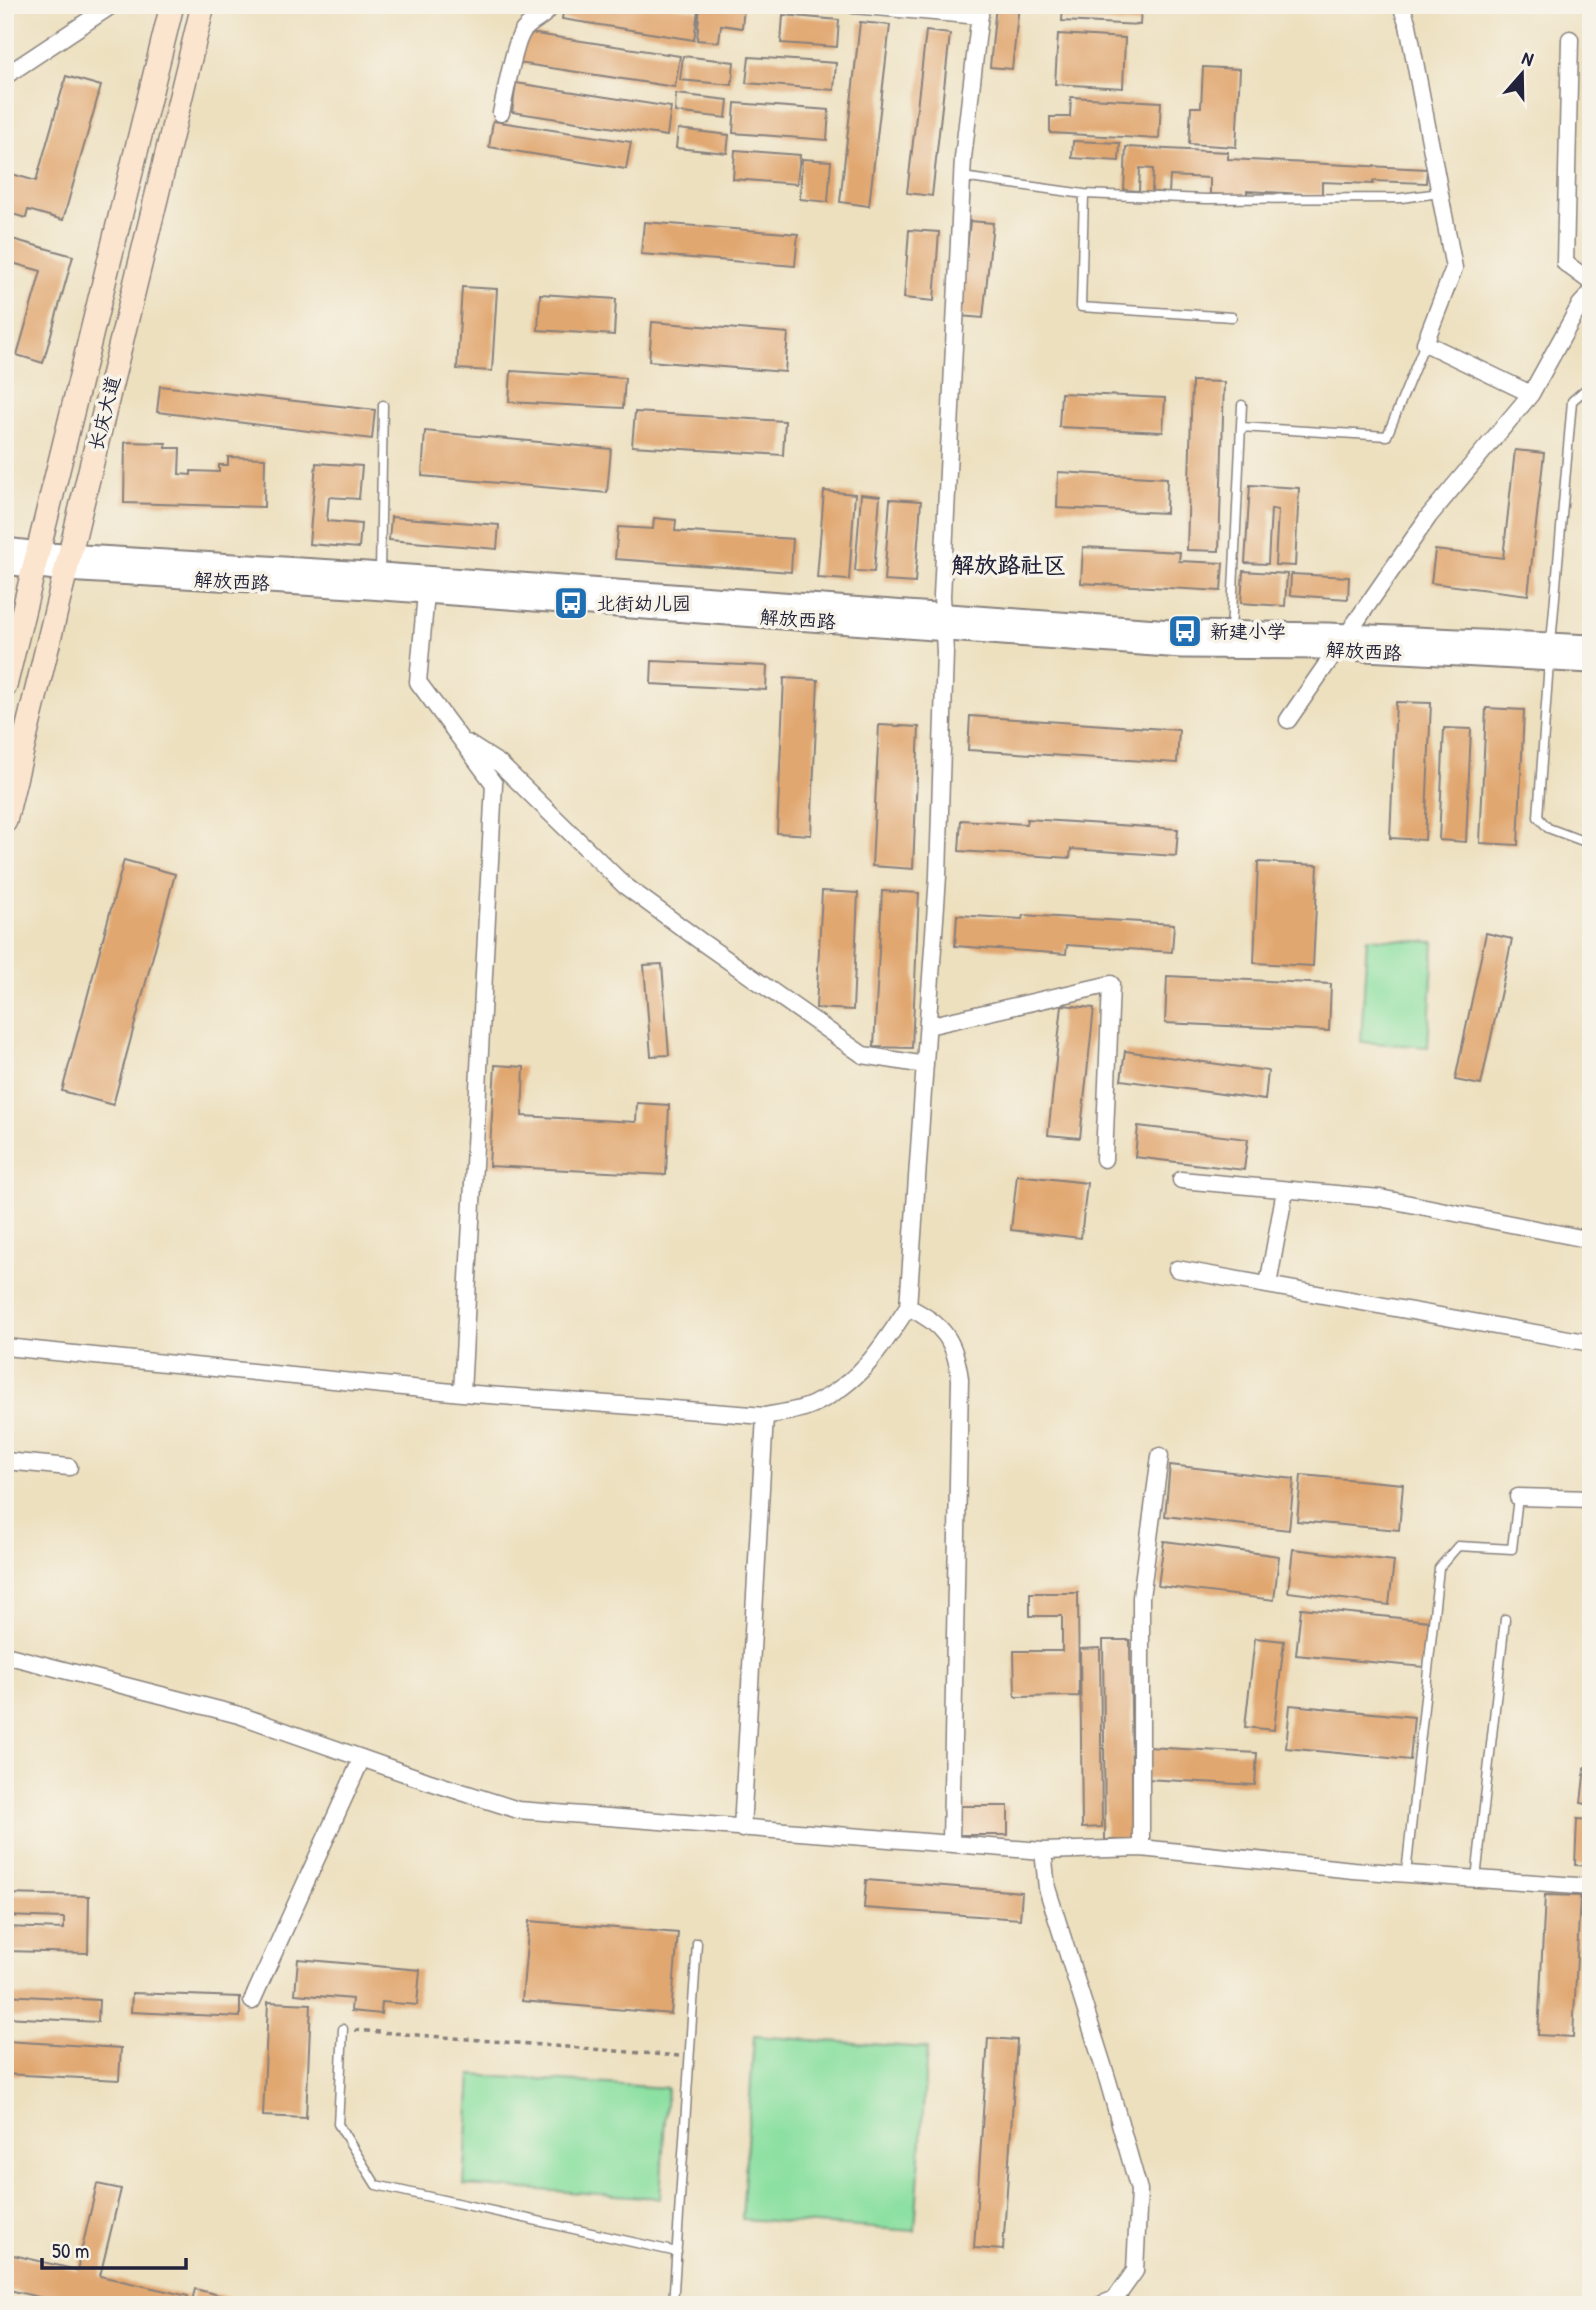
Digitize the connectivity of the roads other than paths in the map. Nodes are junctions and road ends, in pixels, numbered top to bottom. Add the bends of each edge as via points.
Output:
1 (112, 5) edge
2 (172, 5) edge
3 (203, 5) edge
4 (551, 5) edge
5 (853, 5) edge
6 (1401, 5) edge
7 (981, 11) edge
8 (1570, 39) dead end
9 (5, 76) edge
10 (501, 113) dead end
11 (962, 177) junction
12 (1440, 193) junction
13 (1084, 194) junction
14 (1591, 282) edge
15 (1591, 293) edge
16 (1232, 317) dead end
17 (1425, 343) junction
18 (1591, 387) edge
19 (1531, 394) junction
20 (383, 405) dead end
21 (1242, 405) dead end
22 (1241, 426) junction
23 (5, 548) edge
24 (36, 560) junction
25 (67, 563) junction
26 (5, 564) edge
27 (380, 582) junction
28 (427, 585) junction
29 (943, 622) junction
30 (1231, 632) junction
31 (1342, 642) junction
32 (1591, 645) edge
33 (1550, 652) junction
34 (1591, 663) edge
35 (5, 686) edge
36 (1288, 720) dead end
37 (459, 738) junction
38 (5, 821) edge
39 (1591, 844) edge
40 (928, 1026) junction
41 (925, 1065) junction
42 (1104, 1159) dead end
43 (1181, 1180) dead end
44 (1285, 1189) junction
45 (1591, 1240) edge
46 (1177, 1269) dead end
47 (1268, 1285) junction
48 (908, 1307) junction
49 (1591, 1343) edge
50 (5, 1347) edge
51 (462, 1393) junction
52 (765, 1416) junction
53 (1160, 1456) dead end
54 (5, 1461) edge
55 (69, 1467) dead end
56 (1518, 1497) joint
57 (1591, 1499) edge
58 (1505, 1619) dead end
59 (5, 1655) edge
60 (362, 1758) junction
61 (741, 1829) junction
62 (951, 1842) junction
63 (1140, 1848) junction
64 (1043, 1851) junction
65 (1406, 1874) junction
66 (1476, 1879) junction
67 (1591, 1887) edge
68 (697, 1943) dead end
69 (252, 2001) dead end
70 (342, 2029) road end
71 (677, 2252) junction
72 (673, 2305) edge
73 (1100, 2305) edge

1 - 9 street
2 - 24 main road, 长庆大道
3 - 25 main road, 长庆大道
4 - 10 street via 520,33
5 - 7 street
6 - 12 street
7 - 11 street
8 - 14 street via 1565,263
11 - 13 lane
11 - 29 street
12 - 13 lane via 1401,198 1206,200
12 - 17 street via 1454,268
13 - 16 lane via 1081,307
15 - 19 street
17 - 19 street
17 - 22 lane via 1387,436
18 - 33 lane via 1572,401
19 - 31 street via 1429,516
20 - 27 lane
21 - 22 lane
22 - 30 lane
23 - 24 street, 解放西路
24 - 25 street, 解放西路
24 - 26 street, 解放西路
24 - 35 main road, 长庆大道
25 - 27 street, 解放西路
25 - 38 main road, 长庆大道
27 - 28 street, 解放西路
28 - 29 street, 解放西路
28 - 37 street via 418,682
29 - 30 street, 解放西路
29 - 31 street, 解放西路 via 1182,648
29 - 40 street via 939,876
30 - 31 street, 解放西路
31 - 33 street, 解放西路
31 - 36 street
32 - 33 street, 解放西路
33 - 34 street, 解放西路
33 - 39 lane via 1538,817 1548,828
37 - 41 street via 500,764 624,885 699,940 863,1055
37 - 51 street via 494,783
40 - 41 street
40 - 42 street via 1111,984
41 - 48 street
43 - 44 street
44 - 45 street via 1380,1198
44 - 47 street
46 - 47 street
47 - 49 street
48 - 52 street via 852,1381 812,1406
48 - 62 street via 929,1317 946,1334 957,1355 960,1379
50 - 51 street
51 - 52 street
52 - 61 street
53 - 63 street via 1141,1597
54 - 55 street
56 - 57 street
56 - 65 lane via 1512,1549 1458,1546 1439,1568
58 - 66 lane
59 - 60 street via 239,1716
60 - 61 street via 518,1810
60 - 69 street
61 - 62 street
62 - 64 street
63 - 64 street
63 - 65 street
64 - 73 street via 1047,1888 1139,2190 1135,2271 1115,2300
65 - 66 street
66 - 67 street
68 - 71 lane
70 - 71 lane via 338,2124 376,2185
71 - 72 lane

